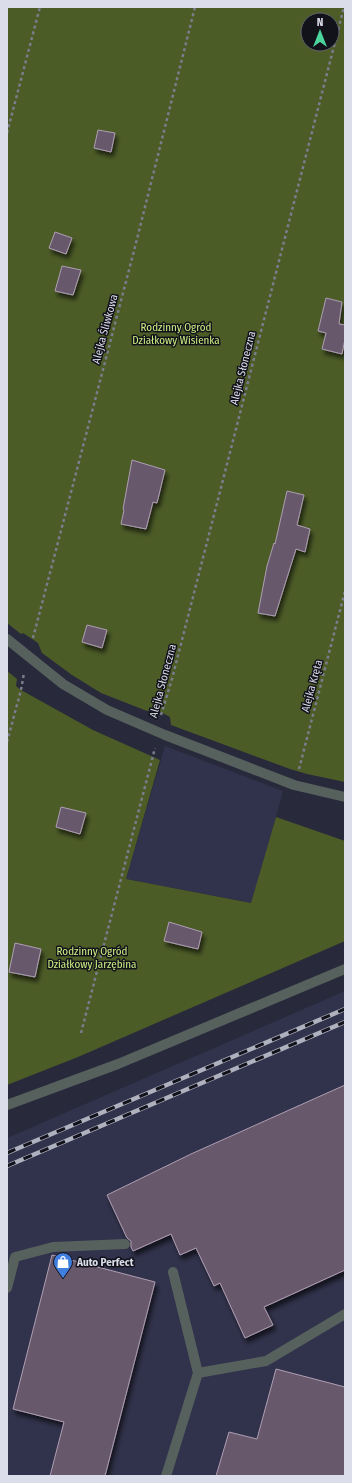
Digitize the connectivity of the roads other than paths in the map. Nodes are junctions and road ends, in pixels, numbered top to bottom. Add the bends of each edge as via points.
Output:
1 (7, 639) edge
2 (345, 797) edge
3 (345, 969) edge
4 (7, 1105) edge
5 (125, 1244) dead end
6 (173, 1272) dead end
7 (7, 1288) edge
8 (345, 1314) edge
9 (198, 1373) junction
10 (166, 1476) edge

1 - 2 lane via 64,684 107,710 294,785
3 - 4 lane via 118,1064
5 - 7 lane via 53,1246 15,1257
6 - 9 lane
8 - 9 lane via 266,1361
9 - 10 lane

